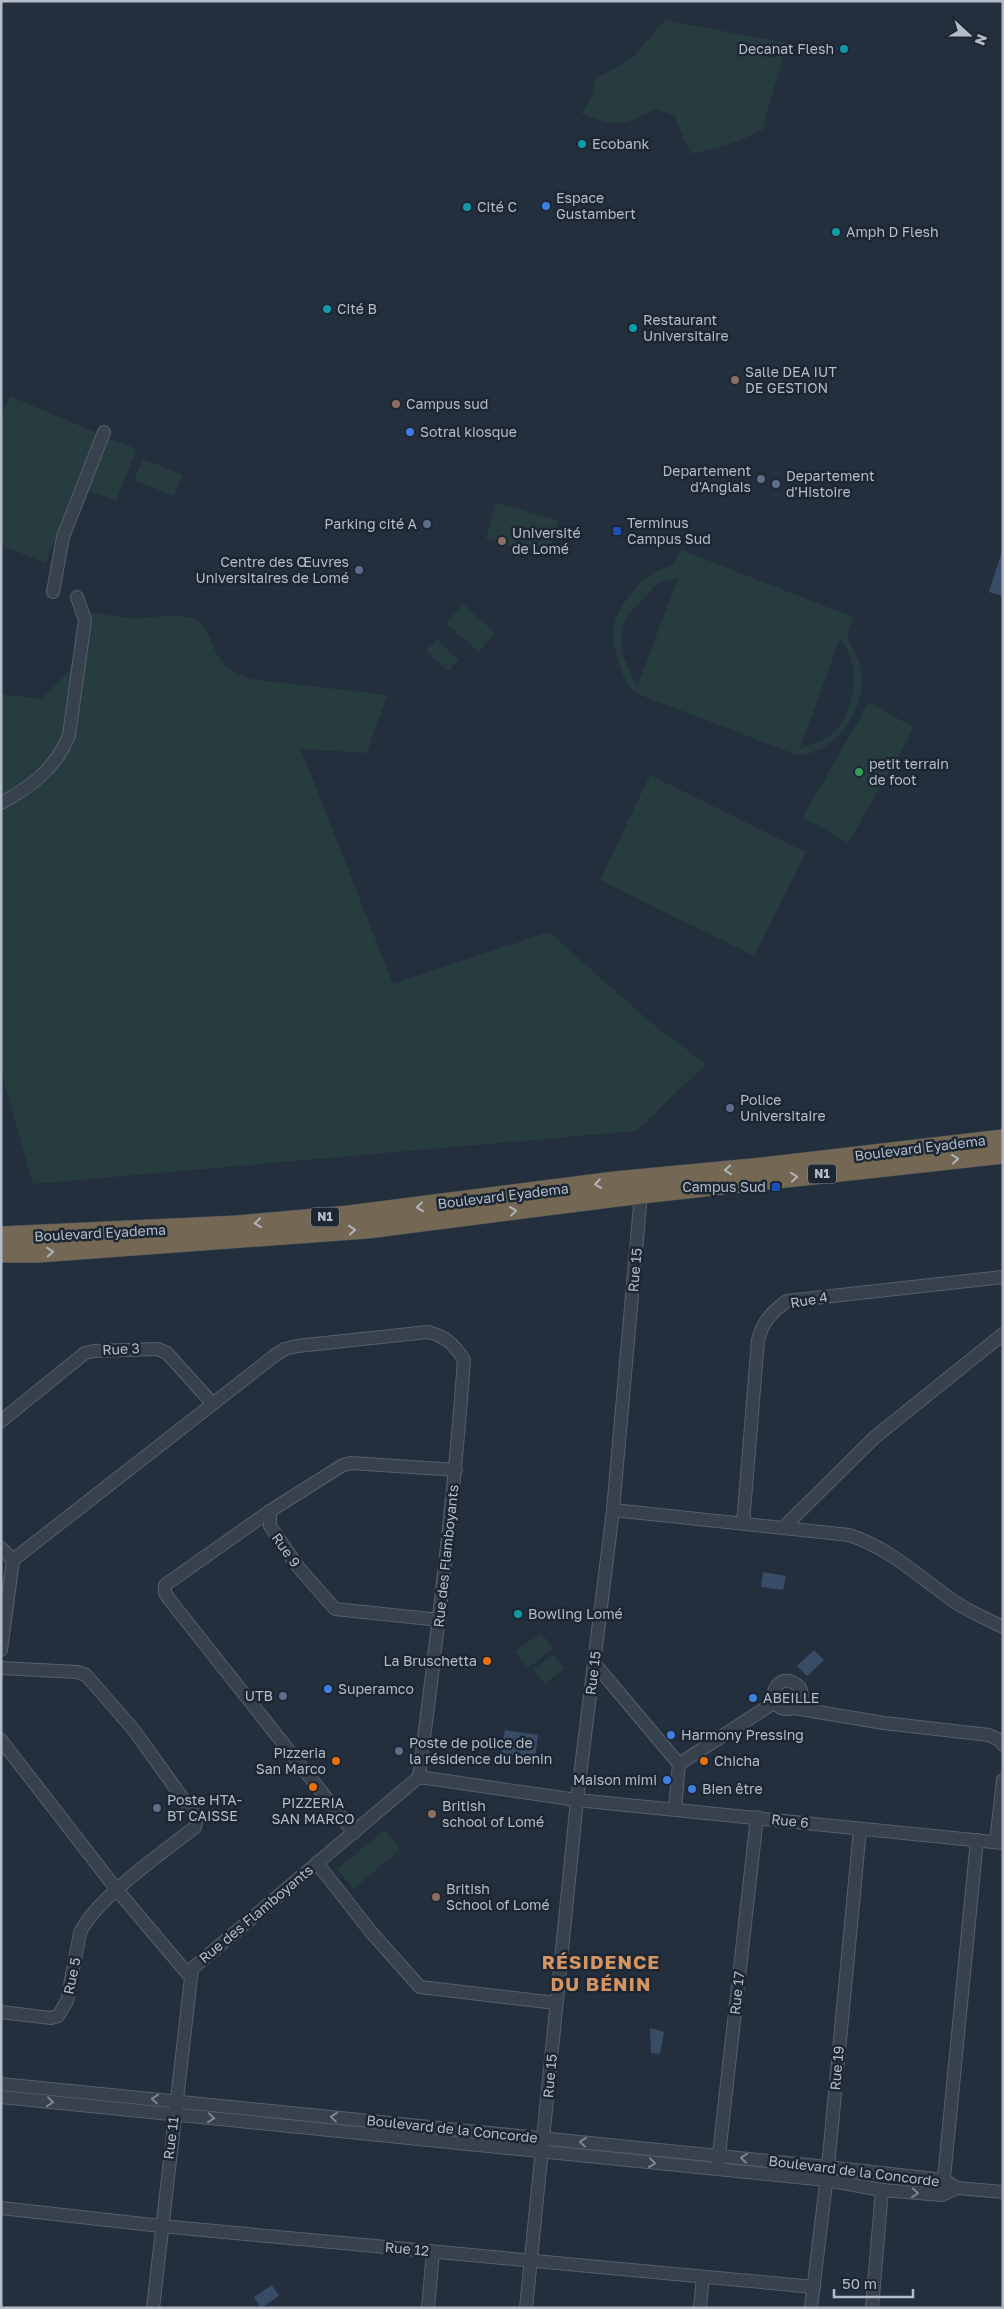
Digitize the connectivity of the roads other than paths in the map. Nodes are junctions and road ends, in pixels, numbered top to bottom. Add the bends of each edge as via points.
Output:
1 (104, 432) dead end
2 (53, 592) dead end
3 (77, 596) dead end
4 (1, 803) edge
5 (1003, 1139) edge
6 (1003, 1154) edge
7 (644, 1186) junction
8 (1, 1236) edge
9 (1, 1254) edge
10 (1003, 1277) edge
11 (1003, 1334) edge
12 (212, 1402) junction
13 (1, 1421) edge
14 (456, 1470) junction
15 (613, 1510) junction
16 (270, 1511) junction
17 (744, 1524) junction
18 (783, 1528) junction
19 (1, 1548) edge
20 (12, 1560) junction
21 (440, 1620) junction
22 (1003, 1627) edge
23 (1, 1650) edge
24 (594, 1663) junction
25 (1, 1668) edge
26 (775, 1702) junction
27 (794, 1708) junction
28 (1, 1740) edge
29 (1003, 1745) edge
30 (679, 1764) junction
31 (418, 1777) junction
32 (1003, 1780) edge
33 (578, 1800) junction
34 (675, 1809) junction
35 (757, 1817) junction
36 (860, 1828) junction
37 (354, 1833) junction
38 (977, 1840) junction
39 (999, 1842) edge
40 (317, 1863) junction
41 (117, 1890) junction
42 (192, 1969) junction
43 (556, 2003) junction
44 (1, 2012) edge
45 (1, 2084) edge
46 (1, 2097) edge
47 (176, 2102) junction
48 (174, 2115) junction
49 (545, 2138) junction
50 (542, 2152) junction
51 (719, 2156) junction
52 (828, 2166) junction
53 (716, 2169) junction
54 (826, 2180) junction
55 (944, 2180) junction
56 (956, 2188) junction
57 (882, 2190) junction
58 (1003, 2192) edge
59 (942, 2195) junction
60 (1, 2208) edge
61 (162, 2226) junction
62 (433, 2252) junction
63 (531, 2260) junction
64 (703, 2277) junction
65 (814, 2287) junction
66 (153, 2308) edge
67 (428, 2308) edge
68 (526, 2308) edge
69 (700, 2308) edge
70 (811, 2308) edge
71 (872, 2308) edge

1 - 2 street via 63,537
3 - 4 street via 85,620 69,735 63,751 40,778
5 -> 7 highway, Boulevard Eyadema / N1 via 763,1167
7 -> 6 highway, N1
7 -> 8 highway, Boulevard Eyadema / N1 via 238,1226
9 -> 7 highway, N1 via 367,1229
7 - 15 street, Rue 15
10 - 17 street, Rue 4 via 787,1301 775,1310 764,1321 758,1340
11 - 18 street via 875,1438
12 - 13 street, Rue 3 via 167,1352 158,1348 94,1351 78,1358
12 - 14 street, Rue des Flamboyants via 285,1349 428,1332 440,1335 464,1360
12 - 20 street, Rue des Flamboyants
14 - 16 street via 351,1463
14 - 21 street, Rue des Flamboyants
15 - 17 street
15 - 24 street, Rue 15
16 - 21 street, Rue 9 via 270,1526 299,1568 335,1609
16 - 37 street via 165,1585 165,1593
17 - 18 street
18 - 22 street via 849,1535 868,1542 890,1554 957,1603
19 - 20 street
20 - 23 street
21 - 31 street, Rue des Flamboyants
24 - 30 street
24 - 33 street, Rue 15
25 - 41 street via 86,1675 133,1729 197,1818 195,1827
26 - 27 street via 780,1708
26 - 27 street via 775,1687 782,1681 791,1681 799,1685 802,1693 801,1702
26 - 30 street
27 - 29 street via 884,1723 989,1735
28 - 41 street, Rue des Flamboyants
30 - 34 street
31 - 33 street, Rue 6
31 - 37 street, Rue des Flamboyants
32 - 39 street
33 - 34 street, Rue 6
33 - 43 street, Rue 15
34 - 35 street, Rue 6
35 - 36 street, Rue 6
35 - 51 street, Rue 17
36 - 38 street, Rue 6
36 - 52 street, Rue 19
37 - 40 street, Rue des Flamboyants
38 - 39 street, Rue 6
38 - 55 street
40 - 42 street, Rue des Flamboyants
40 - 43 street via 370,1932 420,1987
41 - 42 street, Rue des Flamboyants via 188,1973
41 - 44 street, Rue 5 via 84,1924 67,2001 58,2016
42 - 47 street, Rue 11
43 - 49 street, Rue 15
47 -> 45 street, Boulevard de la Concorde
46 -> 48 street, Boulevard de la Concorde
47 - 48 street, Rue 11
49 -> 47 street, Boulevard de la Concorde
48 -> 50 street, Boulevard de la Concorde
48 - 61 street, Rue 11
49 - 50 street, Rue 15
51 -> 49 street, Boulevard de la Concorde
50 -> 53 street, Boulevard de la Concorde
50 - 63 street, Rue 15
52 -> 51 street, Boulevard de la Concorde
51 - 53 street, Rue 17
52 - 54 street, Rue 19
52 - 55 street, Boulevard de la Concorde
53 - 54 street, Boulevard de la Concorde
54 - 57 street, Boulevard de la Concorde
54 - 65 street, Rue 19
55 - 56 street, Boulevard de la Concorde
55 - 59 street
56 - 58 street
56 - 59 street, Boulevard de la Concorde
57 -> 59 street, Boulevard de la Concorde
57 - 71 street
60 - 61 street, Rue 12
61 - 62 street, Rue 12
61 - 66 street, Rue 11
62 - 63 street, Rue 12
62 - 67 street
63 - 64 street, Rue 12
63 - 68 street, Rue 15
64 - 65 street, Rue 12
64 - 69 street
65 - 70 street, Rue 19

